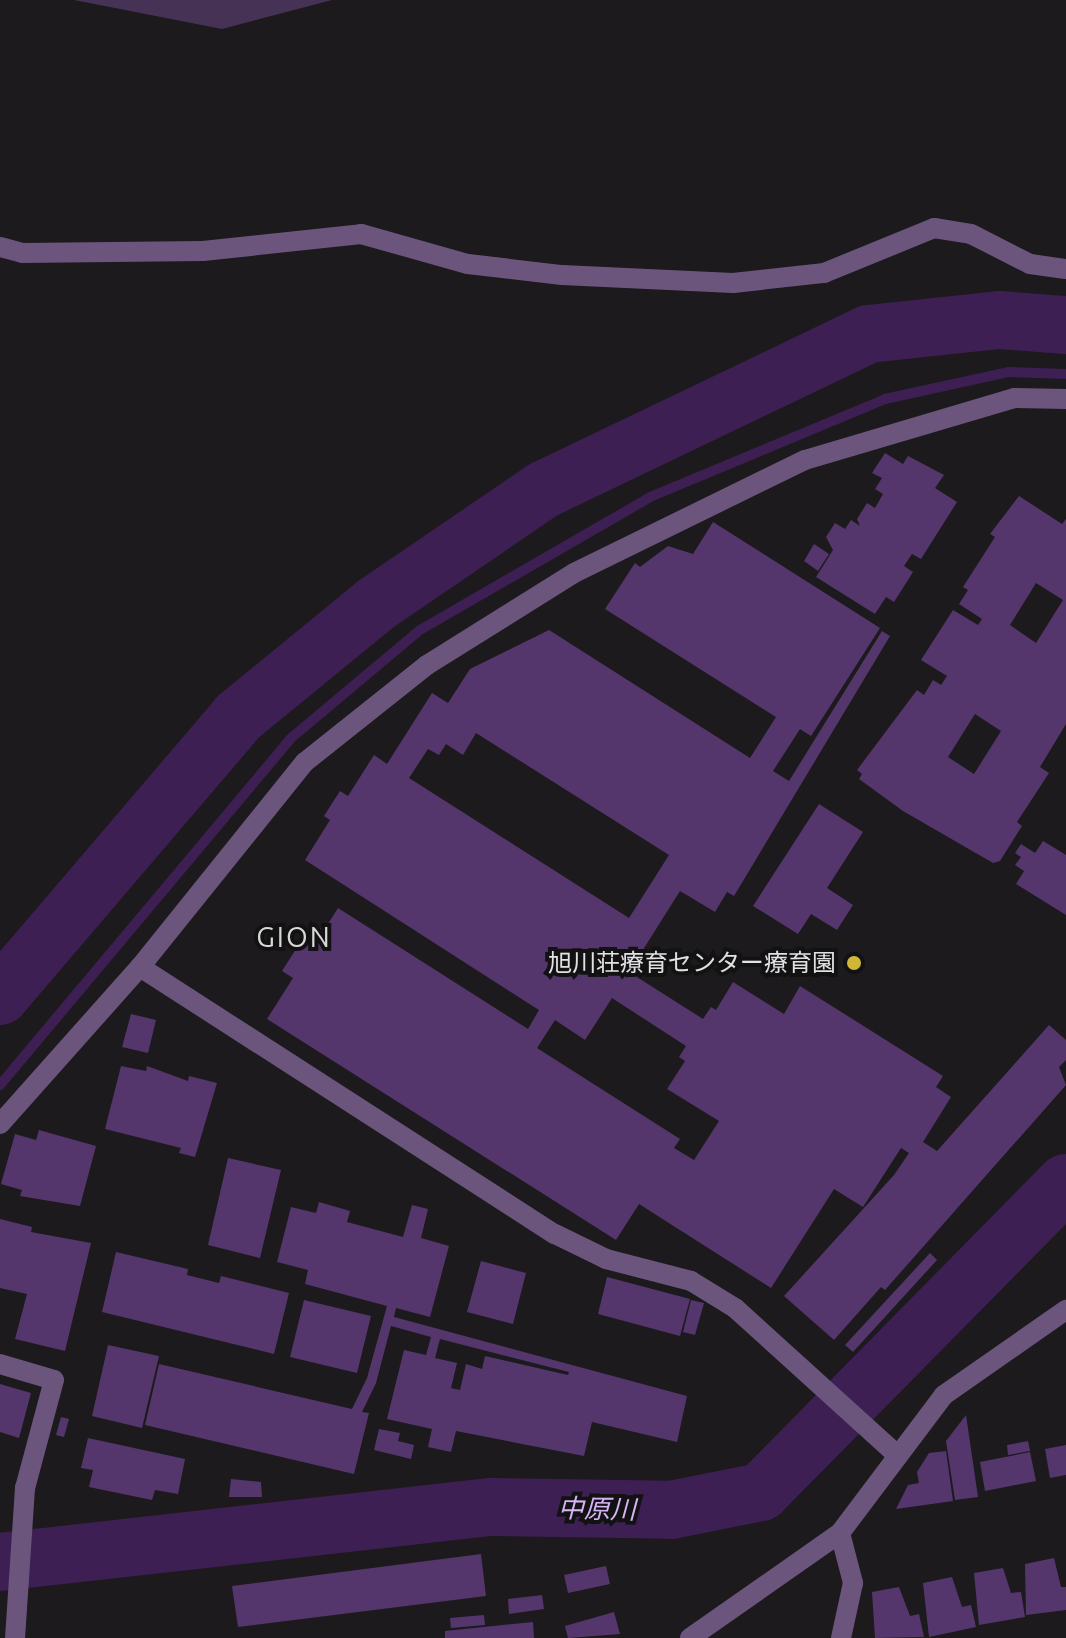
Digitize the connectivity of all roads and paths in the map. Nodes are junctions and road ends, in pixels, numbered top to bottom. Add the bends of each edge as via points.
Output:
1 (0, 247) edge
2 (1066, 269) edge
3 (1066, 399) edge
4 (140, 967) junction
5 (0, 1124) edge
6 (1066, 1310) edge
7 (0, 1364) edge
8 (898, 1456) junction
9 (840, 1533) junction
10 (15, 1638) edge
11 (690, 1638) edge
12 (841, 1638) edge

1 - 2 street via 22,253 203,251 361,234 468,264 562,275 733,283 824,273 934,228 971,234 1030,264
3 - 4 street via 1014,398 805,460 560,582 427,665 305,762
4 - 5 street
4 - 8 street via 555,1234 606,1259 691,1281 735,1308
6 - 8 street via 944,1395
7 - 10 street via 54,1380 25,1488
8 - 9 street
9 - 11 street
9 - 12 street via 853,1583

